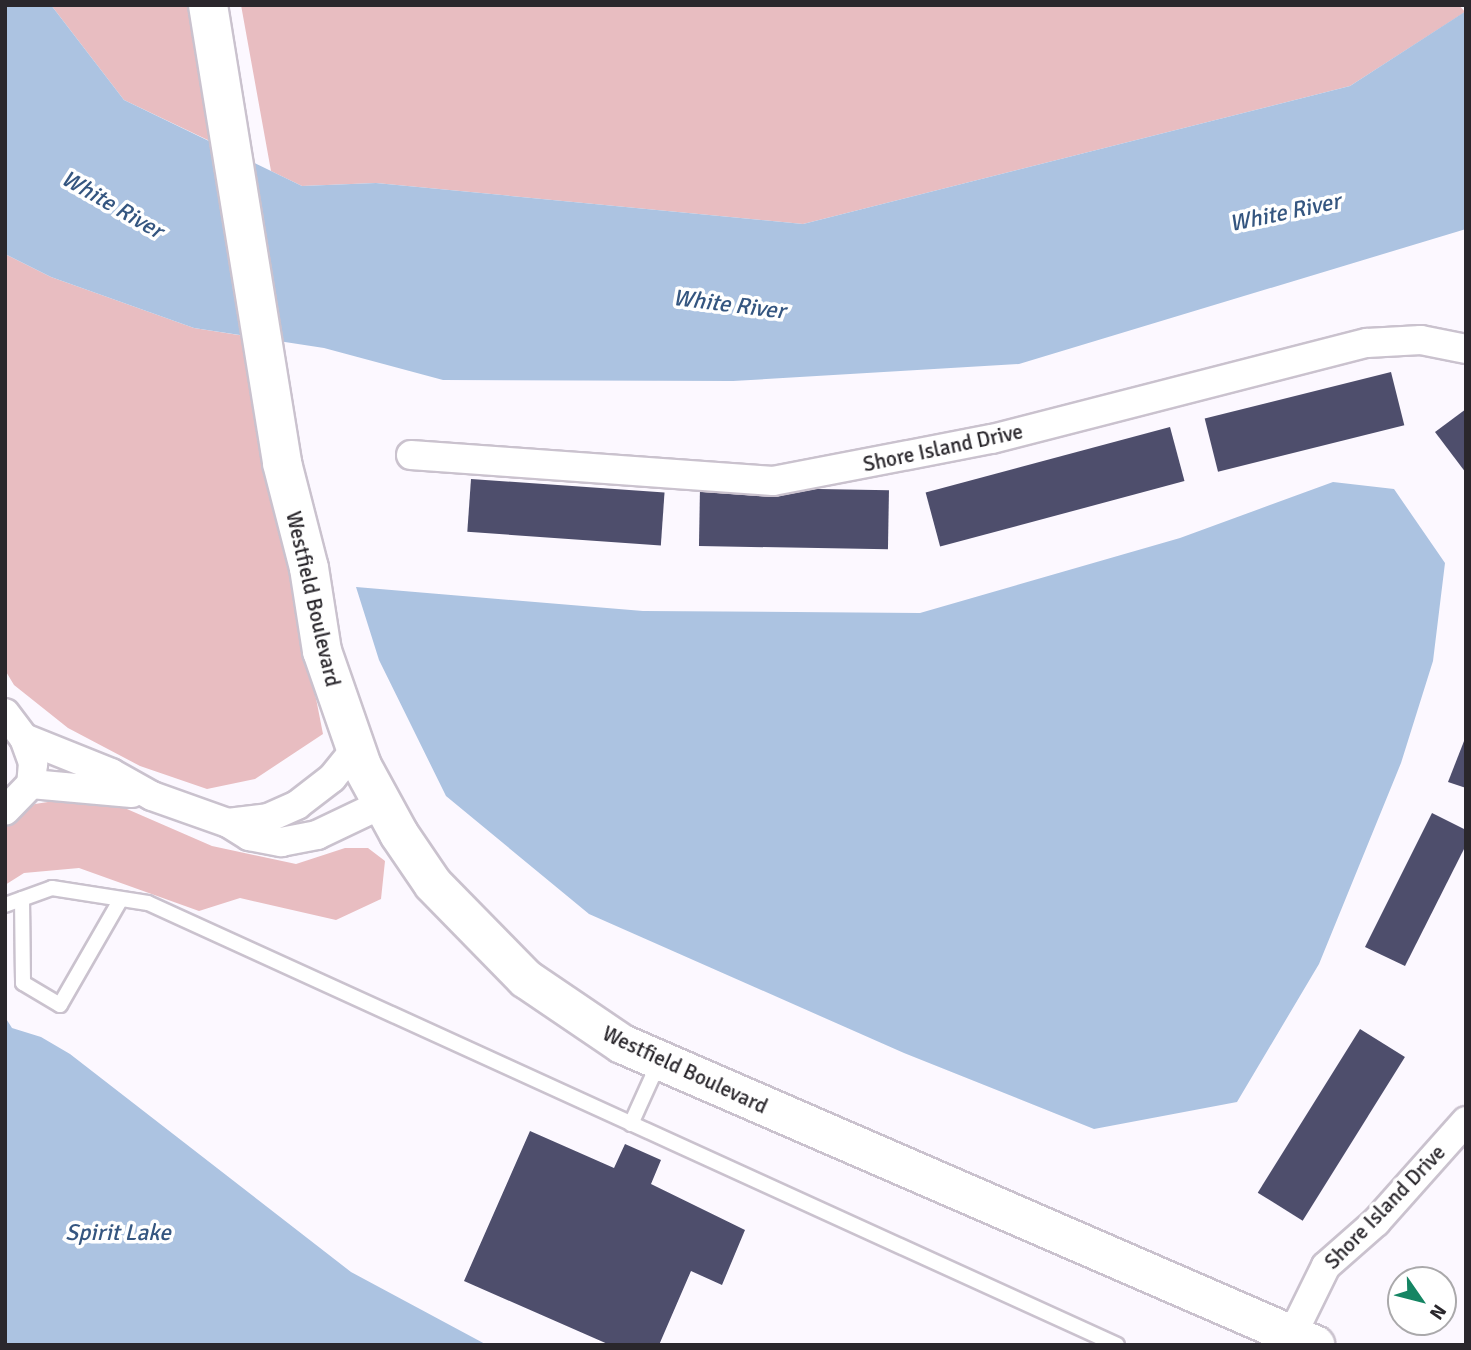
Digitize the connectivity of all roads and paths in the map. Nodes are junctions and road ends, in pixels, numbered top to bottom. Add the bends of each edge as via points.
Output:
1 (208, 5) edge
2 (1466, 349) edge
3 (411, 455) dead end
4 (5, 713) edge
5 (355, 750) junction
6 (29, 762) junction
7 (152, 796) junction
8 (382, 804) junction
9 (5, 811) edge
10 (238, 829) junction
11 (22, 899) junction
12 (121, 899) junction
13 (5, 905) edge
14 (660, 1061) junction
15 (1466, 1121) edge
16 (631, 1124) junction
17 (1304, 1340) edge
18 (1117, 1345) edge

1 - 5 street, Westfield Boulevard via 282,463 309,568 322,651
2 - 3 street, Shore Island Drive via 1420,340 1367,343 992,439 773,481
4 - 6 street
5 - 8 street, Westfield Boulevard
5 - 10 street via 332,778 297,805
6 - 7 street
6 - 7 street via 111,773
6 - 9 street
7 - 10 street
8 - 10 street via 317,835 281,842
8 - 14 street, Westfield Boulevard via 433,884 500,957 582,1020
11 - 12 lane via 52,888
11 - 12 lane via 23,983 60,1005
11 - 13 lane
12 - 16 lane via 148,903
14 - 16 lane
14 - 17 street, Westfield Boulevard
15 - 17 street, Shore Island Drive via 1376,1222 1326,1266
16 - 18 lane

